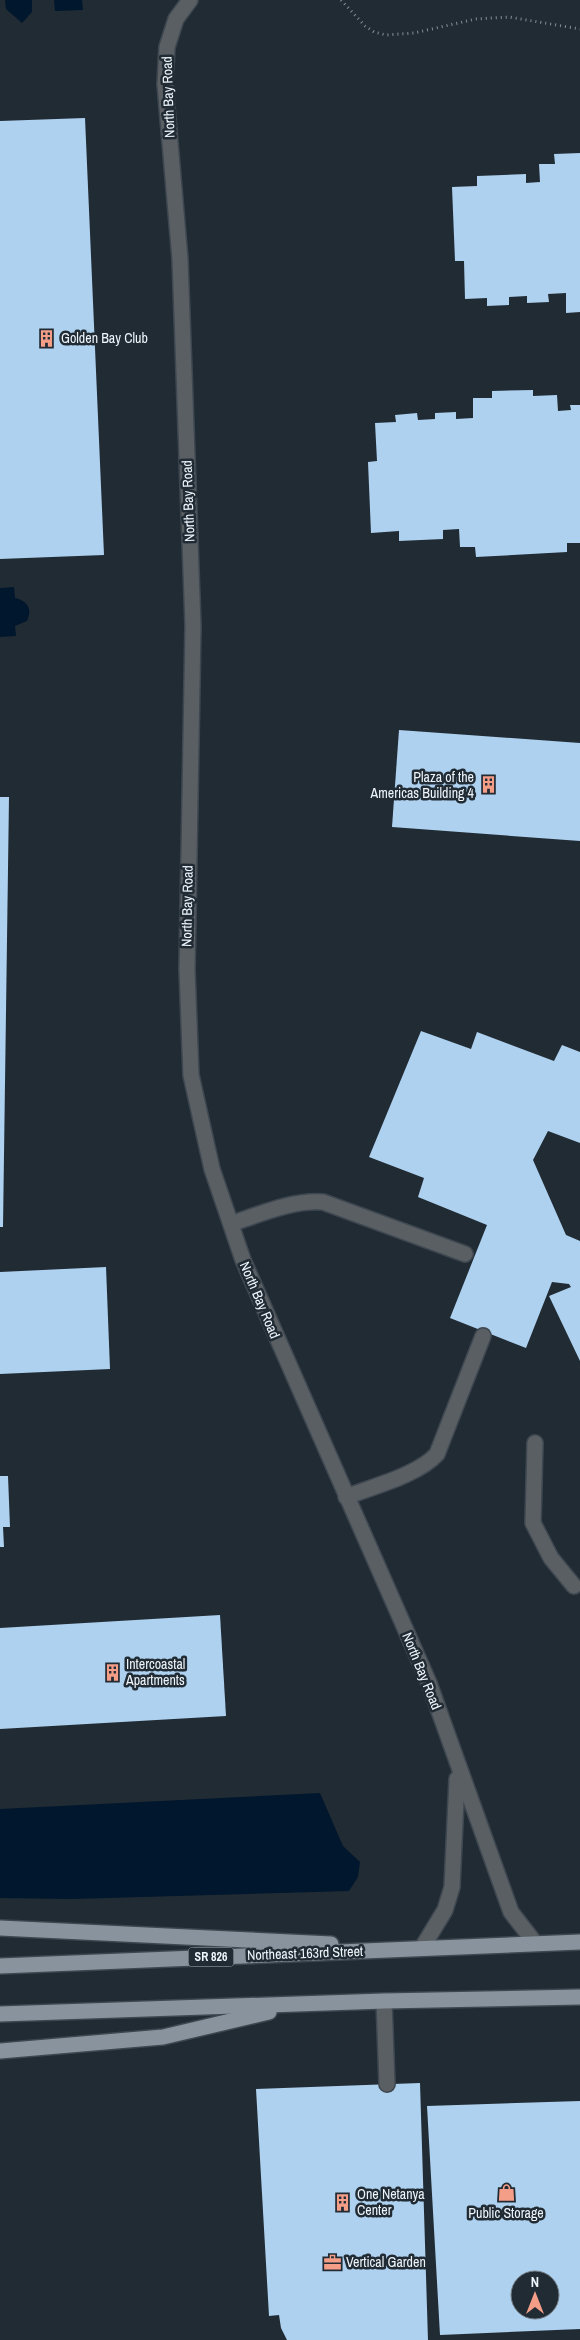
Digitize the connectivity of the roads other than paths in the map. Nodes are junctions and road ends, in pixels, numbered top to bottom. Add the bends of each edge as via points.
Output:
1 (190, 0) edge
2 (231, 1224) junction
3 (465, 1254) dead end
4 (483, 1336) dead end
5 (535, 1443) dead end
6 (346, 1497) junction
7 (574, 1586) dead end
8 (458, 1768) junction
9 (0, 1928) edge
10 (580, 1942) edge
11 (535, 1943) junction
12 (422, 1948) junction
13 (0, 1966) edge
14 (580, 1997) edge
15 (384, 2001) junction
16 (302, 2004) junction
17 (0, 2014) edge
18 (0, 2051) edge
19 (388, 2084) dead end

1 - 2 street, North Bay Road via 176,19 167,47 165,84 180,259 193,626 187,970 191,1075 212,1170
2 - 3 street via 309,1201 323,1202
2 - 6 street, North Bay Road via 243,1260
4 - 6 street via 437,1454 418,1468
5 - 7 street via 533,1523 551,1558
6 - 8 street, North Bay Road via 428,1683
8 - 11 street, North Bay Road via 511,1912
8 - 12 street, North Bay Road via 452,1887 444,1910
9 - 12 main road
10 - 11 main road, Northeast 163rd Street / SR 826
11 - 12 main road, Northeast 163rd Street / SR 826
12 - 13 main road, Northeast 163rd Street / SR 826
14 - 15 main road
15 - 16 main road
15 - 19 street
16 - 17 main road
16 - 18 main road via 163,2037

